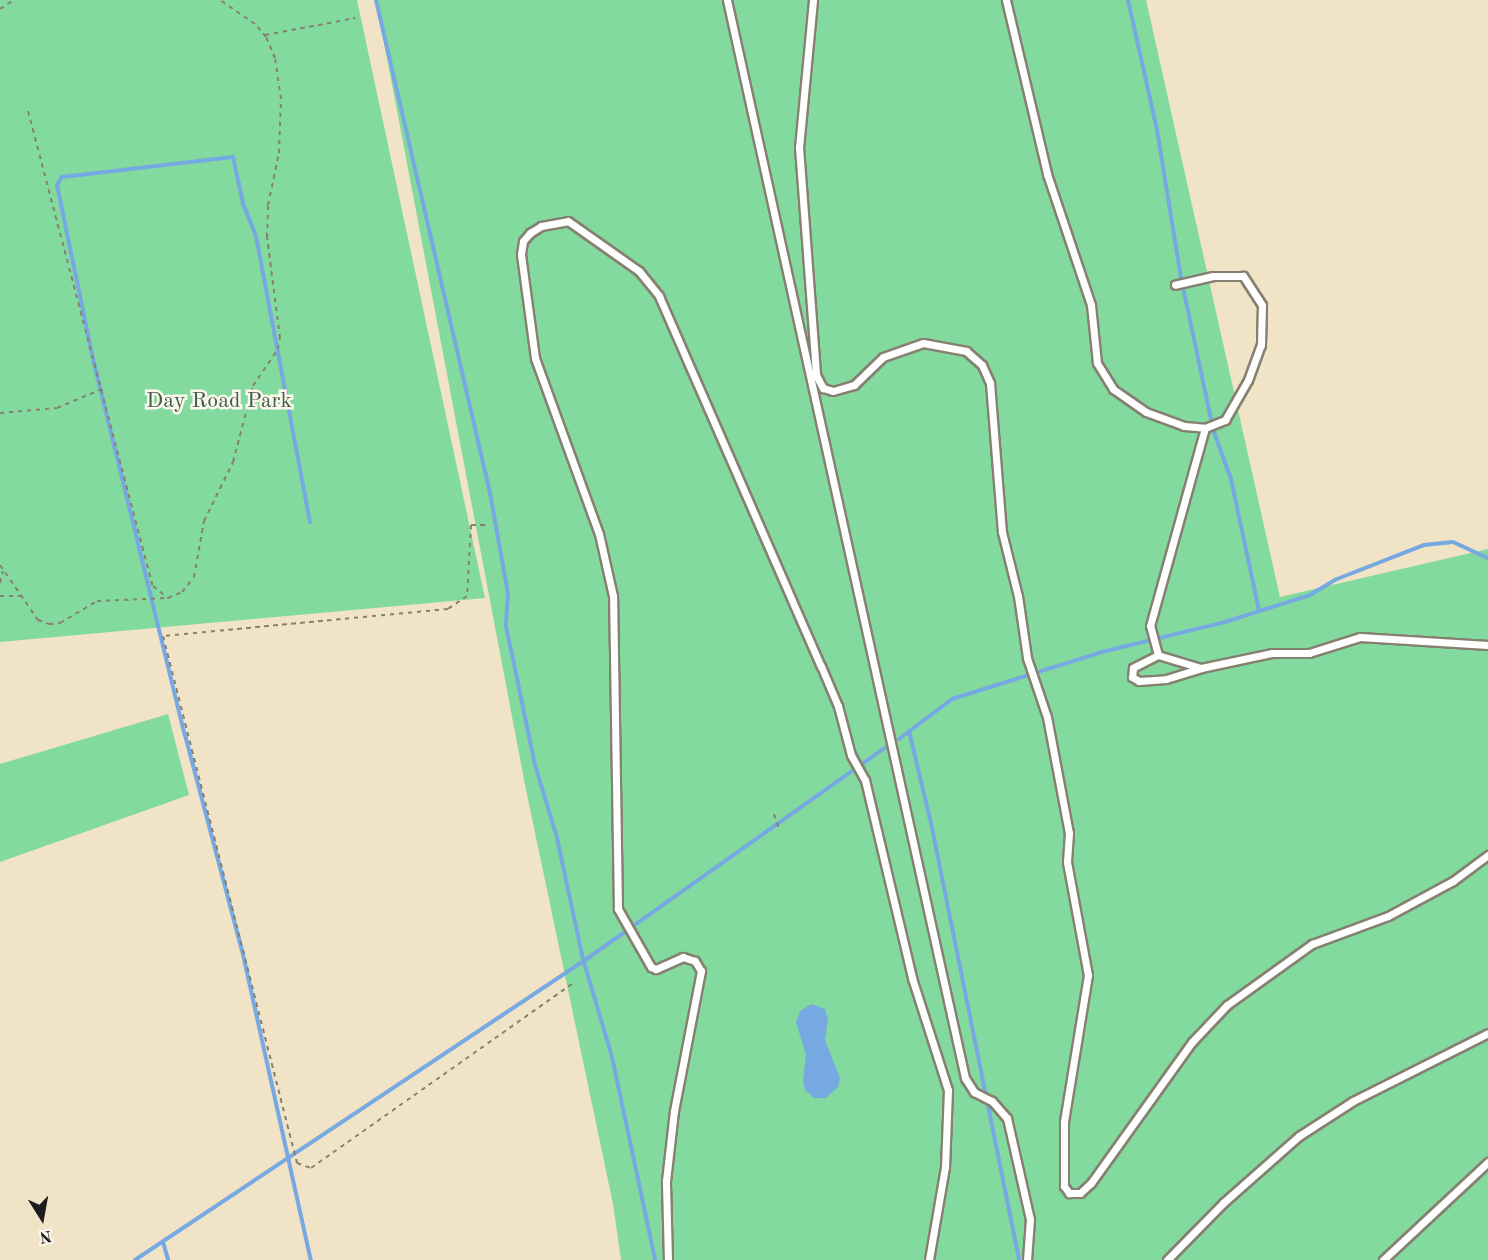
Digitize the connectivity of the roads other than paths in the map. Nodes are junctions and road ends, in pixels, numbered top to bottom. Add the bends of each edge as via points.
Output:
1 (727, 0) edge
2 (813, 0) edge
3 (1006, 0) edge
4 (1175, 285) dead end
5 (1205, 428) junction
6 (1488, 645) edge
7 (1157, 651) junction
8 (1201, 668) junction
9 (1488, 855) edge
10 (1488, 1033) edge
11 (1488, 1162) edge
12 (668, 1260) edge
13 (929, 1260) edge
14 (1027, 1260) edge
15 (1167, 1260) edge
16 (1383, 1260) edge

1 - 14 lane via 965,1078 974,1092 993,1101 1007,1118 1030,1219
2 - 9 lane via 799,147 816,375 823,387 833,391 854,385 883,357 923,343 966,351 982,365 990,383 1002,532 1018,596 1028,662 1047,717 1069,833 1067,862 1088,975 1064,1122 1064,1186 1074,1195 1091,1183 1192,1042 1227,1005 1312,944 1388,916 1453,881
3 - 5 lane via 1047,174 1091,305 1097,363 1113,389 1146,412 1184,426
4 - 5 lane via 1213,276 1243,276 1262,305 1262,345 1248,380 1225,420
5 - 7 lane via 1152,613 1151,630
6 - 8 lane via 1360,637 1309,653 1272,653
7 - 8 lane
7 - 8 lane via 1133,668 1132,677 1139,681 1166,679
10 - 15 lane via 1353,1101 1299,1136 1223,1203
11 - 16 lane
12 - 13 lane via 666,1181 674,1112 700,971 696,961 683,957 656,969 651,967 618,909 614,596 599,534 535,358 521,254 523,241 541,226 568,221 639,271 659,296 825,676 852,757 861,772 912,978 948,1090 945,1167

